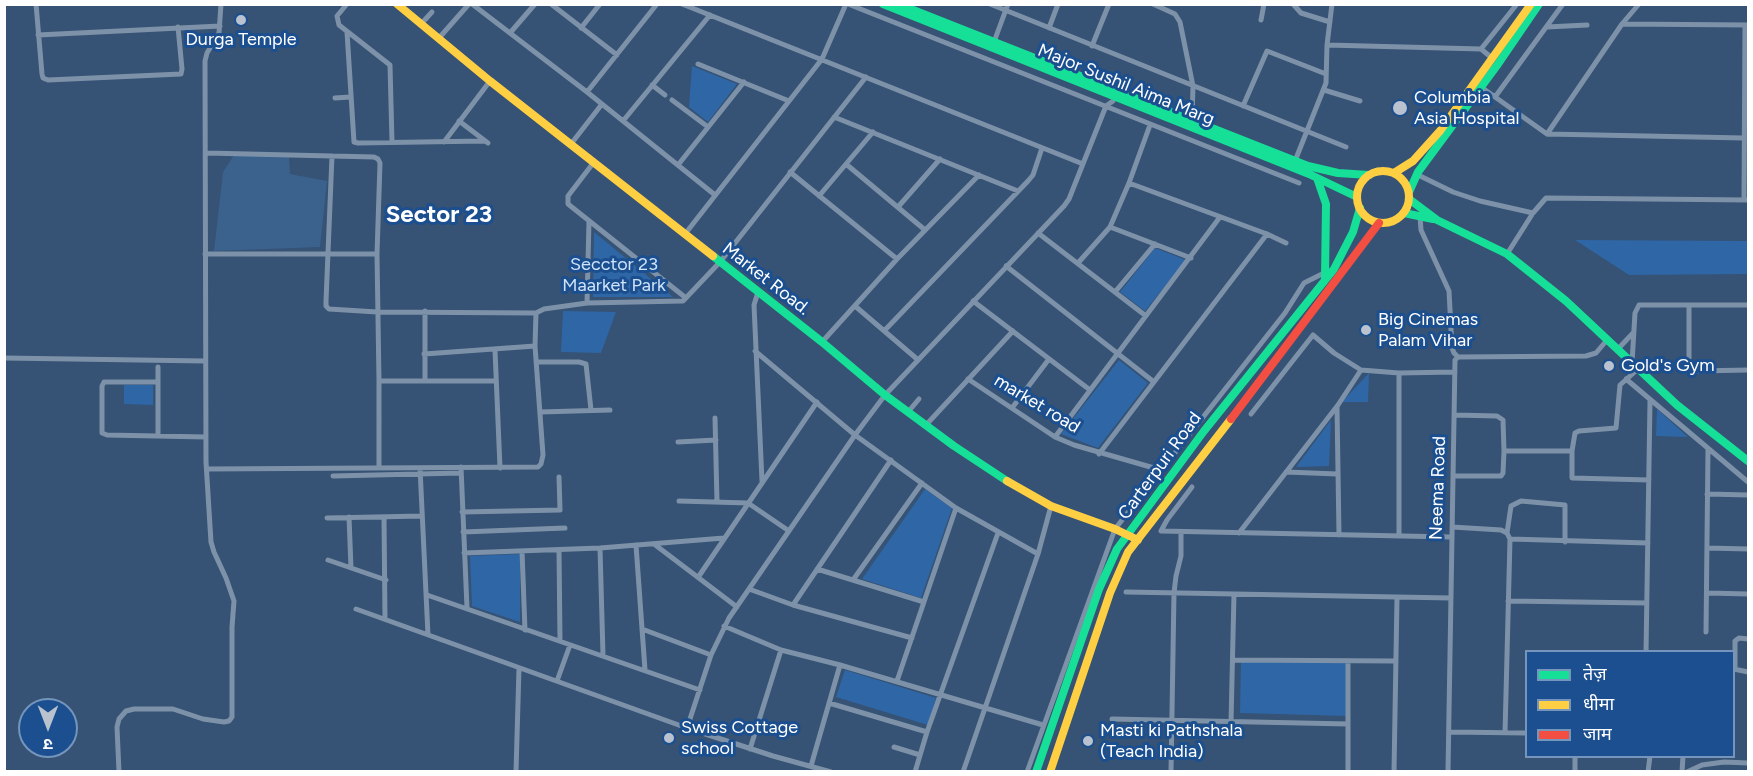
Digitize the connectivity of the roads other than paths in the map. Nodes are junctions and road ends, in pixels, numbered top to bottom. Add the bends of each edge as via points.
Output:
1 (36, 4) edge
2 (221, 4) edge
3 (347, 4) edge
4 (470, 4) edge
5 (534, 4) edge
6 (551, 4) edge
7 (600, 4) edge
8 (657, 4) edge
9 (682, 4) edge
10 (847, 4) edge
11 (883, 4) edge
12 (898, 4) edge
13 (990, 4) edge
14 (1058, 4) edge
15 (1109, 4) edge
16 (1153, 4) edge
17 (1264, 4) edge
18 (1293, 4) edge
19 (1332, 4) edge
20 (1517, 4) edge
21 (1531, 4) edge
22 (1539, 4) edge
23 (1563, 4) edge
24 (1639, 4) edge
25 (400, 5) edge
26 (1007, 8) edge
27 (432, 12) dead end
28 (710, 15) junction
29 (1261, 20) dead end
30 (1330, 22) junction
31 (421, 24) junction
32 (1623, 24) junction
33 (1587, 25) dead end
34 (1747, 25) edge
35 (220, 26) junction
36 (178, 27) junction
37 (1547, 27) junction
38 (581, 28) junction
39 (1049, 28) junction
40 (347, 32) junction
41 (510, 33) junction
42 (38, 35) junction
43 (439, 38) junction
44 (994, 42) junction
45 (1327, 45) junction
46 (1092, 46) junction
47 (1481, 49) junction
48 (616, 55) junction
49 (1492, 58) junction
50 (822, 59) junction
51 (698, 64) dead end
52 (1326, 74) junction
53 (866, 77) junction
54 (490, 81) junction
55 (744, 82) junction
56 (652, 85) junction
57 (1193, 86) junction
58 (1481, 87) junction
59 (1106, 90) junction
60 (1323, 90) junction
61 (587, 92) junction
62 (1117, 94) junction
63 (664, 95) dead end
64 (350, 97) junction
65 (1495, 97) junction
66 (335, 98) dead end
67 (672, 100) dead end
68 (789, 101) junction
69 (1360, 101) dead end
70 (602, 104) junction
71 (1106, 105) junction
72 (1243, 106) junction
73 (834, 117) junction
74 (459, 121) junction
75 (623, 121) junction
76 (1192, 121) junction
77 (1150, 125) junction
78 (708, 127) junction
79 (1308, 131) junction
80 (873, 132) junction
81 (1547, 134) junction
82 (1744, 138) junction
83 (393, 142) junction
84 (444, 142) junction
85 (571, 144) junction
86 (1346, 147) dead end
87 (1042, 148) junction
88 (206, 153) junction
89 (332, 156) junction
90 (940, 159) junction
91 (1295, 161) junction
92 (594, 162) junction
93 (846, 164) junction
94 (1083, 164) junction
95 (678, 165) junction
96 (790, 172) junction
97 (1394, 173) junction
98 (1416, 174) junction
99 (979, 175) junction
100 (1369, 175) junction
101 (1317, 178) junction
102 (1129, 183) junction
103 (1299, 183) dead end
104 (1018, 191) junction
105 (715, 195) junction
106 (819, 196) junction
107 (1409, 196) junction
108 (1357, 197) junction
109 (1746, 200) edge
110 (898, 207) junction
111 (1360, 208) junction
112 (1404, 213) junction
113 (1533, 213) junction
114 (1420, 216) junction
115 (1220, 218) junction
116 (1437, 220) junction
117 (589, 221) junction
118 (1379, 223) junction
119 (1110, 227) junction
120 (926, 230) junction
121 (1038, 233) junction
122 (685, 234) junction
123 (1267, 234) junction
124 (1286, 243) dead end
125 (1155, 244) junction
126 (205, 254) junction
127 (377, 254) junction
128 (1507, 254) junction
129 (327, 255) junction
130 (1191, 258) junction
131 (897, 259) junction
132 (720, 262) junction
133 (1078, 264) junction
134 (1006, 266) junction
135 (1326, 272) junction
136 (1323, 283) junction
137 (758, 292) junction
138 (1115, 292) junction
139 (686, 298) junction
140 (973, 301) junction
141 (587, 303) junction
142 (1689, 305) junction
143 (1749, 305) edge
144 (855, 306) junction
145 (425, 311) junction
146 (377, 312) junction
147 (536, 313) junction
148 (1146, 316) junction
149 (885, 330) junction
150 (1013, 331) junction
151 (1634, 332) junction
152 (1607, 340) junction
153 (822, 342) junction
154 (535, 346) junction
155 (495, 350) junction
156 (1617, 350) junction
157 (755, 351) junction
158 (424, 354) junction
159 (1118, 354) junction
160 (1458, 357) junction
161 (4, 358) edge
162 (917, 359) junction
163 (1049, 359) junction
164 (206, 361) junction
165 (536, 362) junction
166 (1632, 363) junction
167 (158, 367) dead end
168 (1638, 369) junction
169 (1361, 370) junction
170 (1749, 370) edge
171 (1455, 372) junction
172 (1398, 373) junction
173 (968, 379) junction
174 (1626, 380) junction
175 (380, 381) junction
176 (425, 381) junction
177 (496, 381) junction
178 (158, 382) junction
179 (1154, 382) junction
180 (1090, 390) junction
181 (885, 395) junction
182 (919, 399) dead end
183 (1650, 401) junction
184 (817, 402) junction
185 (1338, 405) junction
186 (1012, 408) junction
187 (591, 410) junction
188 (610, 410) dead end
189 (540, 412) junction
190 (908, 412) junction
191 (1251, 414) dead end
192 (1455, 415) junction
193 (715, 418) dead end
194 (926, 425) junction
195 (855, 435) junction
196 (158, 436) junction
197 (1055, 436) junction
198 (206, 437) junction
199 (716, 440) junction
200 (678, 442) dead end
201 (1708, 449) junction
202 (1504, 451) junction
203 (1572, 451) junction
204 (1099, 454) junction
205 (891, 460) junction
206 (1749, 461) edge
207 (379, 467) junction
208 (500, 468) junction
209 (207, 469) junction
210 (461, 470) junction
211 (1161, 470) junction
212 (421, 471) junction
213 (1286, 472) junction
214 (1337, 474) junction
215 (333, 476) dead end
216 (1454, 476) junction
217 (559, 477) dead end
218 (1649, 480) junction
219 (762, 482) junction
220 (1749, 482) edge
221 (922, 483) junction
222 (1192, 487) dead end
223 (1707, 494) junction
224 (1749, 495) edge
225 (679, 501) dead end
226 (717, 502) junction
227 (748, 503) junction
228 (1051, 506) junction
229 (956, 508) junction
230 (462, 512) junction
231 (422, 516) junction
232 (349, 517) junction
233 (384, 517) junction
234 (327, 518) dead end
235 (1452, 527) junction
236 (565, 528) dead end
237 (1115, 529) junction
238 (789, 531) junction
239 (463, 532) junction
240 (1181, 532) junction
241 (998, 533) junction
242 (1239, 533) junction
243 (1128, 534) junction
244 (1339, 535) junction
245 (1399, 536) junction
246 (1508, 536) junction
247 (1451, 537) junction
248 (724, 538) junction
249 (1138, 540) junction
250 (1565, 542) junction
251 (1648, 543) junction
252 (654, 544) junction
253 (636, 545) junction
254 (600, 548) junction
255 (1707, 548) junction
256 (1749, 549) edge
257 (559, 550) junction
258 (522, 551) junction
259 (464, 554) junction
260 (1038, 554) junction
261 (328, 560) dead end
262 (351, 568) junction
263 (817, 569) junction
264 (699, 576) junction
265 (386, 580) junction
266 (853, 580) junction
267 (749, 589) junction
268 (1126, 592) dead end
269 (1707, 592) junction
270 (1174, 593) junction
271 (1234, 594) junction
272 (1749, 594) edge
273 (427, 595) junction
274 (1398, 598) junction
275 (1450, 598) junction
276 (1508, 601) junction
277 (924, 602) junction
278 (1647, 603) junction
279 (793, 604) junction
280 (737, 607) junction
281 (467, 608) junction
282 (356, 609) dead end
283 (385, 620) junction
284 (724, 626) junction
285 (642, 628) junction
286 (525, 630) junction
287 (1706, 632) dead end
288 (428, 635) junction
289 (912, 638) junction
290 (1749, 639) edge
291 (560, 641) junction
292 (570, 645) junction
293 (781, 650) junction
294 (1646, 650) edge
295 (1735, 650) edge
296 (603, 655) junction
297 (711, 655) junction
298 (1233, 660) junction
299 (1396, 661) junction
300 (1348, 662) junction
301 (840, 665) junction
302 (519, 668) junction
303 (645, 670) junction
304 (557, 681) junction
305 (897, 681) junction
306 (700, 690) junction
307 (941, 694) junction
308 (829, 703) junction
309 (985, 708) junction
310 (1112, 719) dead end
311 (1171, 720) junction
312 (1231, 722) junction
313 (1348, 724) junction
314 (1043, 725) junction
315 (687, 728) junction
316 (927, 732) junction
317 (1449, 732) junction
318 (1505, 733) junction
319 (1525, 733) edge
320 (894, 747) dead end
321 (750, 749) junction
322 (920, 755) junction
323 (1749, 763) edge
324 (811, 766) junction
325 (119, 771) edge
326 (516, 771) edge
327 (831, 771) edge
328 (915, 771) edge
329 (963, 771) edge
330 (1027, 771) edge
331 (1036, 771) edge
332 (1050, 771) edge
333 (1171, 771) edge
334 (1348, 771) edge
335 (1394, 771) edge
336 (1448, 771) edge
337 (1687, 771) edge

1 - 42 street
2 - 35 street
3 - 40 street via 336,19
4 - 41 street
4 - 43 street
5 - 41 street
6 - 38 street
7 - 38 street
8 - 48 street
9 - 28 street
10 - 50 street
10 - 71 street
11 - 59 street, Major Sushil Aima Marg
12 - 44 street, Major Sushil Aima Marg
13 - 26 street
14 - 39 street
15 - 46 street
16 - 57 street via 1178,17
17 - 29 street
18 - 30 street via 1301,14
19 - 30 street
20 - 47 street
21 - 49 street
22 - 58 street
23 - 37 street
24 - 32 street
25 - 31 street, Market Road.
26 - 39 street
26 - 44 street
27 - 31 street
28 - 50 street
28 - 56 street
30 - 45 street
31 - 43 street, Market Road.
32 - 34 street
32 - 81 street
33 - 37 street
34 - 82 street
35 - 36 street
35 - 88 street via 206,56
36 - 42 street
36 - 42 street via 182,72 178,74 48,81 42,74
37 - 65 street
38 - 48 street
39 - 46 street
40 - 64 street
40 - 83 street via 390,65
41 - 61 street
43 - 54 street, Market Road.
44 - 59 street, Major Sushil Aima Marg
45 - 47 street
45 - 52 street
46 - 57 street
47 - 49 street
48 - 61 street
49 - 97 street via 1427,147
50 - 53 street
50 - 68 street
51 - 55 street
52 - 60 street
52 - 72 street via 1267,51
53 - 73 street
53 - 87 street
54 - 74 street
54 - 85 street, Market Road.
55 - 68 street
55 - 78 street
56 - 63 street
56 - 75 street
57 - 72 street
57 - 76 street
58 - 65 street
58 - 98 street
59 - 62 street, Major Sushil Aima Marg
59 - 71 street
60 - 69 street
60 - 79 street
61 - 70 street
62 - 71 street
62 - 76 street, Major Sushil Aima Marg
62 - 101 street, Major Sushil Aima Marg
64 - 66 street
64 - 83 street via 354,141
65 - 81 street
67 - 78 street
68 - 105 street
70 - 75 street
70 - 85 street
71 - 77 street
71 - 94 street
72 - 79 street
73 - 80 street
73 - 96 street
74 - 84 street
74 - 84 street via 487,142
75 - 95 street
76 - 91 street, Major Sushil Aima Marg
77 - 102 street
77 - 103 street
78 - 95 street
79 - 86 street
79 - 91 street
80 - 90 street
80 - 93 street
81 - 82 street
82 - 109 street
83 - 84 street
85 - 92 street, Market Road.
87 - 94 street
87 - 104 street via 1033,175
88 - 89 street
88 - 126 street
89 - 127 street via 374,157 380,163
89 - 129 street
90 - 99 street
90 - 110 street
91 - 100 street, Major Sushil Aima Marg via 1338,173
92 - 117 street via 567,200
92 - 122 street, Market Road.
93 - 106 street
93 - 110 street
94 - 121 street via 1069,199
95 - 105 street
96 - 106 street
96 - 132 street
97 - 100 street
97 - 107 street via 1406,184
98 - 107 street
98 - 113 street via 1471,198
99 - 104 street
99 - 120 street
100 - 108 street
101 - 108 street, Major Sushil Aima Marg
101 - 135 street via 1326,204
102 - 115 street
102 - 119 street
104 - 149 street
105 - 122 street
106 - 131 street
107 - 112 street
107 - 116 street
108 - 111 street
109 - 113 street via 1550,197
110 - 120 street
111 - 118 street via 1370,220
111 - 136 street, Carterpuri Road via 1345,249
112 - 114 street
112 - 118 street via 1390,222
113 - 128 street
114 - 116 street
114 - 160 street, Neema Road via 1421,230 1449,291 1452,348
115 - 123 street
115 - 130 street
116 - 128 street
117 - 139 street
117 - 141 street
118 - 249 street, Carterpuri Road
119 - 125 street
119 - 133 street
120 - 131 street
121 - 133 street
121 - 134 street
122 - 132 street, Market Road.
123 - 124 street
123 - 179 street
125 - 130 street
125 - 138 street
126 - 129 street
126 - 164 street
127 - 129 street
127 - 146 street
128 - 152 street
129 - 146 street via 326,306
130 - 148 street
131 - 144 street
132 - 137 street, Market Road.
132 - 139 street
133 - 138 street
134 - 140 street
134 - 159 street
135 - 136 street
135 - 211 street via 1300,287 1285,313
136 - 243 street, Carterpuri Road via 1210,422
137 - 153 street, Market Road.
137 - 157 street via 754,305
138 - 148 street
139 - 141 street via 679,302
140 - 150 street
140 - 162 street
141 - 147 street
142 - 143 street
142 - 151 street via 1639,305
142 - 170 street via 1691,368
144 - 149 street
144 - 153 street
145 - 146 street
145 - 147 street
145 - 158 street
146 - 175 street
147 - 154 street
148 - 159 street
149 - 162 street
150 - 163 street
150 - 173 street
151 - 156 street
151 - 166 street
152 - 156 street
152 - 160 street via 1596,353 1586,356
153 - 181 street, Market Road.
154 - 155 street
154 - 165 street
155 - 158 street
155 - 177 street
156 - 166 street
157 - 184 street
157 - 219 street
158 - 176 street
159 - 179 street
159 - 180 street
160 - 171 street, Neema Road
161 - 164 street
162 - 181 street
163 - 180 street
163 - 186 street
164 - 198 street
165 - 187 street via 586,364
165 - 189 street
166 - 168 street
167 - 178 street
168 - 174 street
168 - 206 street via 1693,419
169 - 172 street
169 - 185 street
169 - 191 street via 1313,335
171 - 172 street
171 - 192 street, Neema Road
172 - 245 street
173 - 186 street, market road
173 - 194 street
174 - 183 street
174 - 203 street via 1620,388 1616,428 1577,432
175 - 176 street
175 - 207 street
176 - 177 street
177 - 208 street
178 - 196 street
178 - 196 street via 104,382 101,431 107,435
179 - 204 street
180 - 197 street
181 - 190 street, Market Road.
181 - 195 street
182 - 190 street
183 - 201 street
183 - 218 street
184 - 195 street
184 - 219 street
185 - 213 street
185 - 214 street
186 - 197 street, market road
187 - 188 street
187 - 189 street
189 - 208 street via 541,464
190 - 194 street, Market Road.
192 - 202 street via 1497,416 1503,420
192 - 216 street, Neema Road
193 - 199 street
194 - 228 street, Market Road. via 985,468
195 - 205 street
195 - 238 street
196 - 198 street
197 - 204 street, market road
198 - 209 street
199 - 200 street
199 - 226 street
201 - 220 street
201 - 223 street
202 - 203 street
202 - 216 street via 1501,476
203 - 218 street via 1572,477
204 - 211 street, market road
205 - 221 street
205 - 263 street
207 - 209 street
207 - 212 street
208 - 210 street
209 - 325 street via 211,542 234,601 232,717 224,722 173,709 126,711 117,727
210 - 212 street
210 - 230 street
211 - 237 street
212 - 215 street
212 - 231 street
213 - 214 street
213 - 242 street
214 - 244 street
216 - 235 street, Neema Road
217 - 230 street via 560,510
218 - 251 street
219 - 227 street
221 - 229 street
221 - 266 street
222 - 240 street via 1161,529
223 - 224 street
223 - 255 street
225 - 226 street
226 - 227 street
227 - 238 street
227 - 248 street
228 - 237 street, Market Road.
228 - 260 street
229 - 241 street
229 - 277 street
230 - 239 street
231 - 233 street
231 - 273 street
232 - 233 street
232 - 234 street
232 - 262 street
233 - 265 street
235 - 246 street via 1501,530
235 - 247 street, Neema Road
236 - 239 street
237 - 243 street, Market Road.
237 - 314 street
238 - 267 street
239 - 259 street
240 - 242 street
240 - 270 street
241 - 260 street
241 - 307 street
242 - 244 street
243 - 249 street, Market Road.
243 - 331 street, Carterpuri Road via 1099,589
244 - 245 street
245 - 247 street
246 - 250 street
246 - 250 street via 1510,509 1516,503 1563,504
246 - 276 street
247 - 275 street, Neema Road
248 - 252 street
248 - 264 street
249 - 332 street, Carterpuri Road via 1128,552 1110,593
250 - 251 street
251 - 278 street
252 - 253 street
252 - 264 street
253 - 254 street
253 - 285 street
254 - 257 street
254 - 296 street
255 - 256 street
255 - 269 street
257 - 258 street
257 - 291 street
258 - 259 street
258 - 286 street
259 - 281 street
260 - 309 street
261 - 262 street
262 - 265 street
263 - 266 street
263 - 279 street
264 - 280 street
265 - 283 street
266 - 277 street
267 - 279 street
267 - 280 street
268 - 270 street
269 - 272 street
269 - 287 street
270 - 271 street
270 - 311 street
271 - 274 street
271 - 298 street
273 - 281 street
273 - 288 street
274 - 275 street
274 - 299 street
275 - 317 street, Neema Road
276 - 278 street
276 - 318 street
277 - 289 street
278 - 294 street
279 - 289 street
280 - 284 street
281 - 286 street
282 - 283 street
283 - 288 street
284 - 293 street
284 - 297 street
285 - 297 street
285 - 303 street
286 - 291 street
288 - 302 street
289 - 305 street
290 - 295 street via 1735,641
291 - 292 street
292 - 296 street
292 - 304 street
293 - 301 street
293 - 321 street
296 - 303 street
297 - 306 street
298 - 300 street
298 - 312 street
299 - 300 street
299 - 335 street
300 - 313 street
301 - 305 street
301 - 308 street
302 - 304 street
302 - 326 street
303 - 306 street
304 - 315 street
305 - 307 street
306 - 315 street
307 - 309 street
307 - 316 street
308 - 316 street
308 - 324 street
309 - 314 street
309 - 329 street
310 - 311 street
311 - 312 street
311 - 333 street
312 - 313 street
313 - 334 street
314 - 330 street
315 - 321 street
316 - 322 street
317 - 318 street
317 - 336 street, Neema Road
318 - 319 street
320 - 322 street
321 - 324 street
322 - 328 street
323 - 337 street via 1724,762
324 - 327 street

